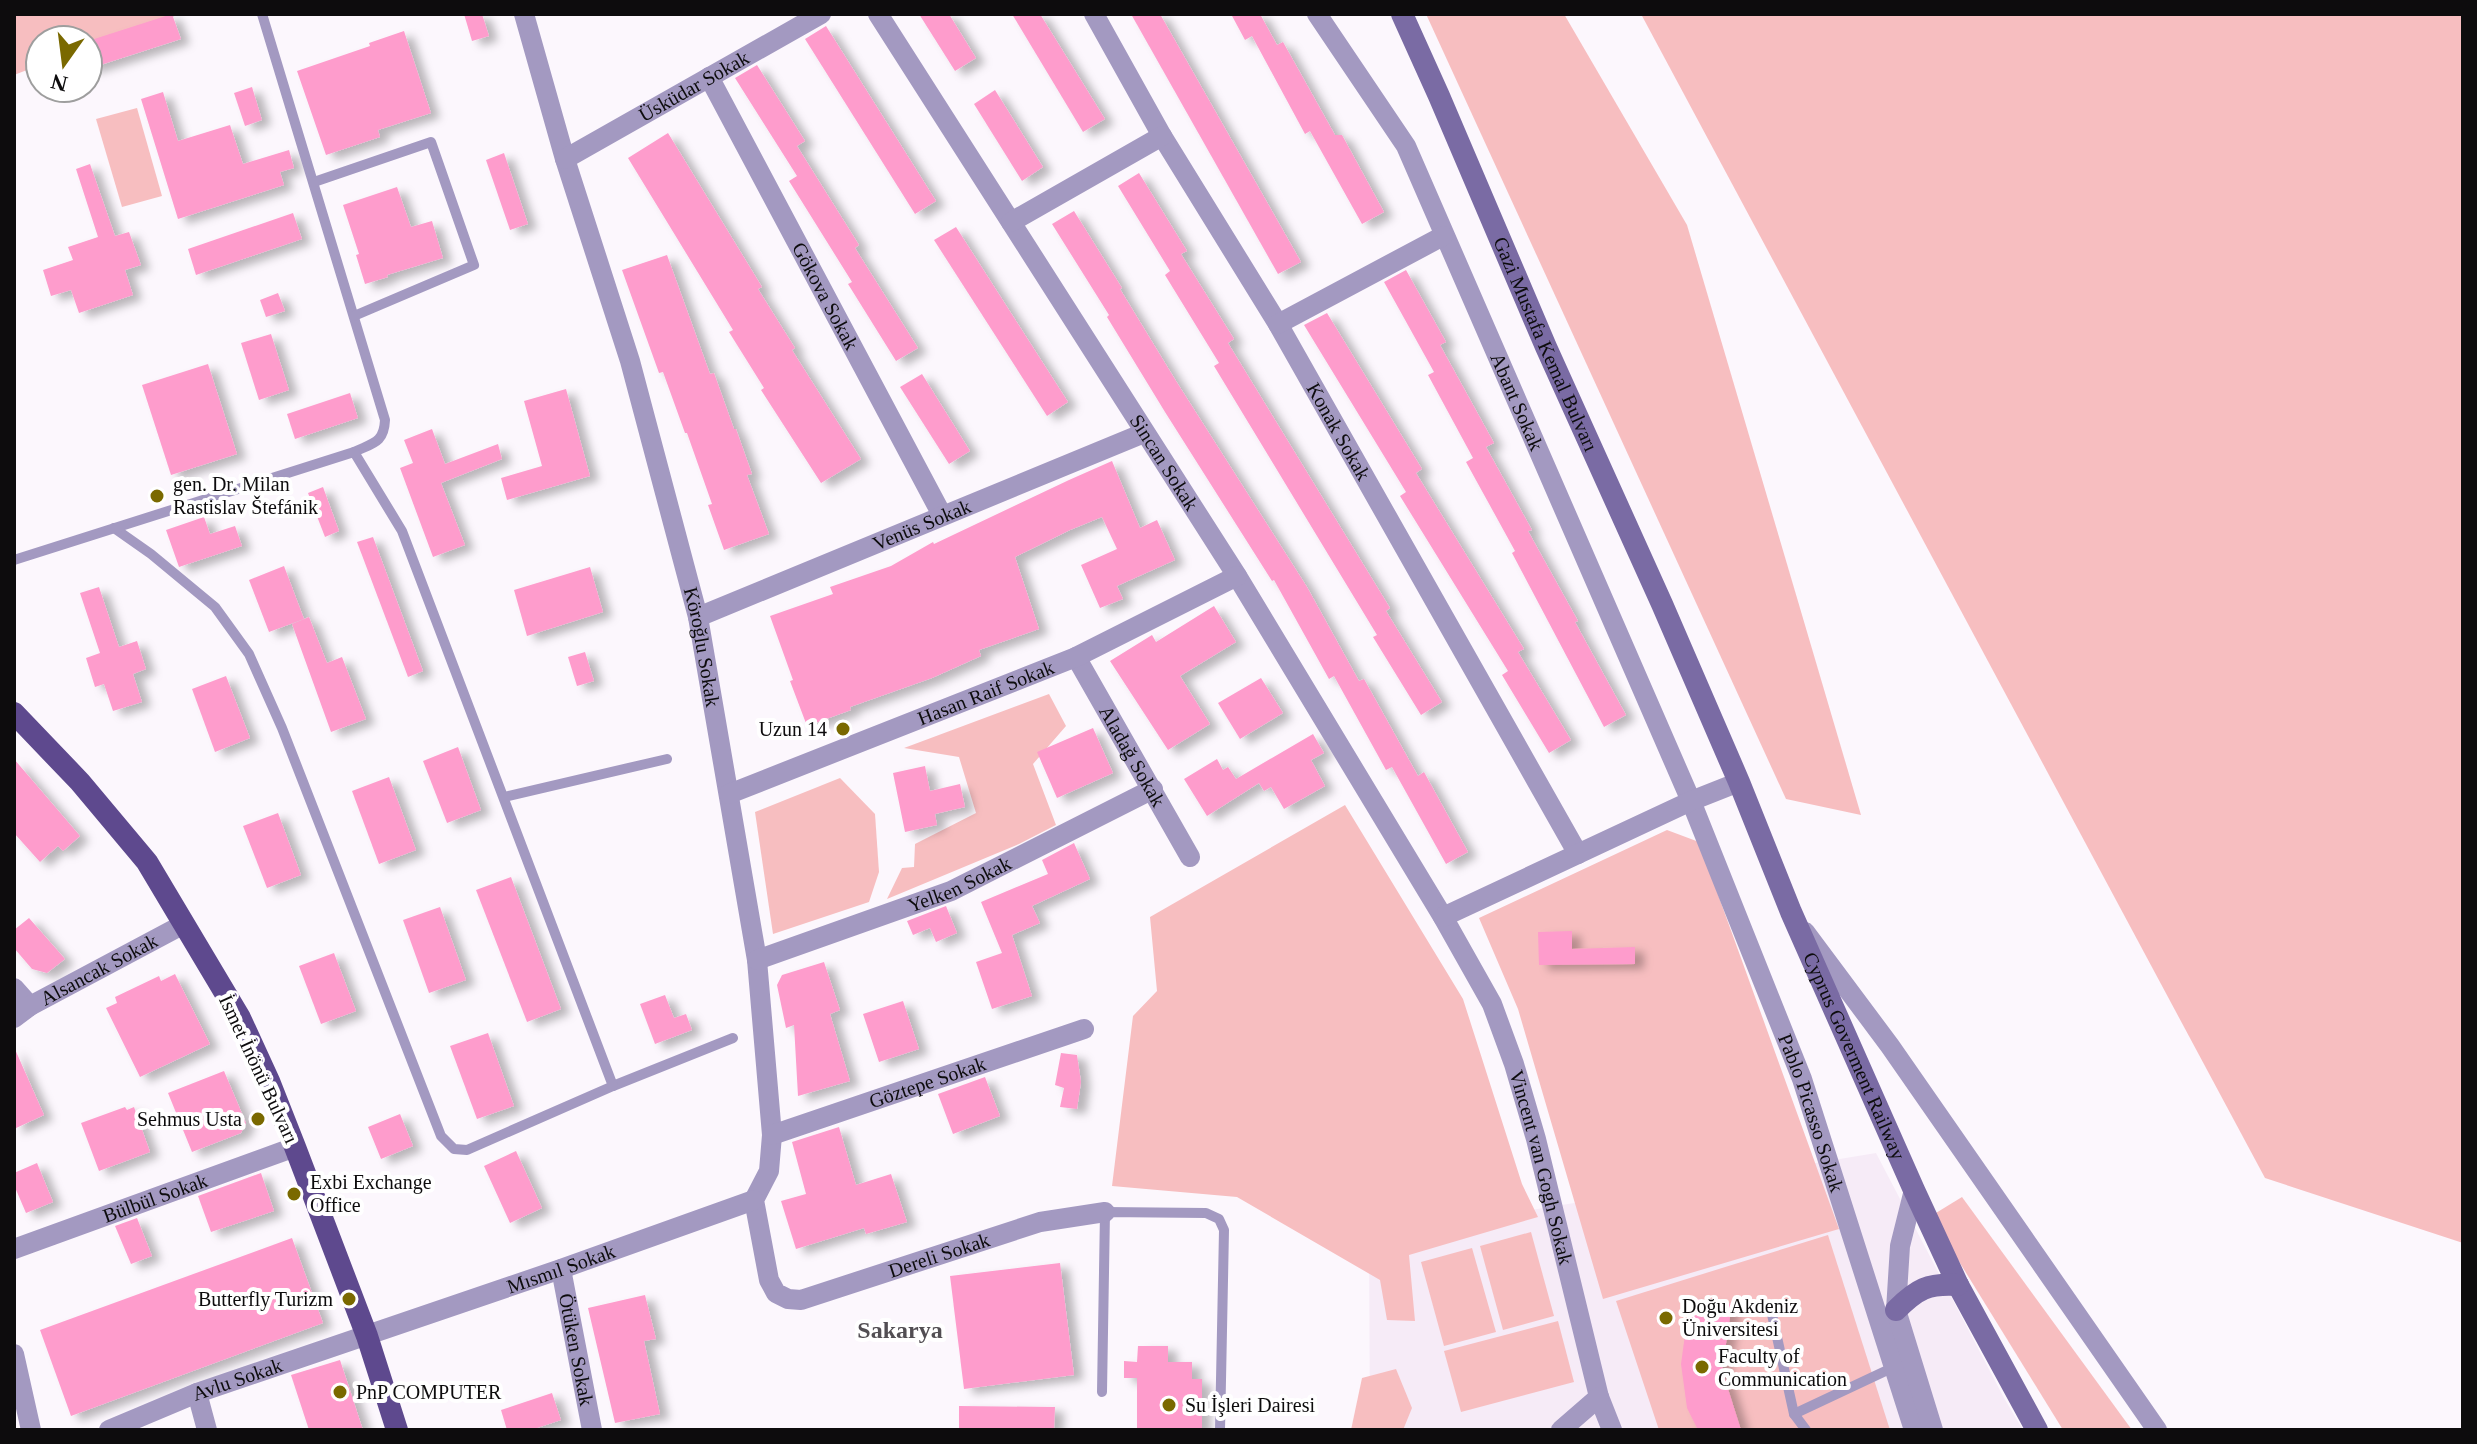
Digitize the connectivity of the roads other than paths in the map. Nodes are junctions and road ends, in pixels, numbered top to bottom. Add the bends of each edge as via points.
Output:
1 (262, 14) edge
2 (524, 14) edge
3 (821, 14) edge
4 (878, 14) edge
5 (1094, 14) edge
6 (1317, 14) edge
7 (1402, 14) edge
8 (709, 77) junction
9 (1162, 136) junction
10 (565, 159) junction
11 (314, 182) junction
12 (1011, 222) junction
13 (1443, 236) junction
14 (354, 316) junction
15 (1278, 324) junction
16 (1144, 433) junction
17 (354, 452) junction
18 (942, 515) junction
19 (114, 528) junction
20 (14, 560) edge
21 (1237, 576) junction
22 (698, 617) junction
23 (1076, 657) junction
24 (1692, 673) joint
25 (14, 713) edge
26 (667, 759) dead end
27 (1739, 782) junction
28 (1153, 789) junction
29 (729, 794) junction
30 (504, 797) junction
31 (1691, 801) junction
32 (1578, 854) junction
33 (1190, 857) dead end
34 (1791, 912) junction
35 (1443, 917) junction
36 (184, 924) junction
37 (757, 960) junction
38 (14, 988) edge
39 (22, 1012) edge
40 (1084, 1029) dead end
41 (733, 1038) dead end
42 (613, 1086) junction
43 (772, 1135) junction
44 (295, 1147) junction
45 (1914, 1190) junction
46 (754, 1200) junction
47 (1105, 1212) junction
48 (14, 1249) edge
49 (561, 1269) junction
50 (1958, 1285) junction
51 (1771, 1310) dead end
52 (1896, 1310) junction
53 (367, 1336) junction
54 (14, 1354) edge
55 (1894, 1367) junction
56 (1102, 1392) dead end
57 (197, 1393) junction
58 (1599, 1397) junction
59 (1794, 1414) junction
60 (31, 1430) edge
61 (109, 1430) edge
62 (207, 1430) edge
63 (397, 1430) edge
64 (592, 1430) edge
65 (1220, 1430) edge
66 (1561, 1430) edge
67 (1612, 1430) edge
68 (1806, 1430) edge
69 (1914, 1430) edge
70 (1933, 1430) edge
71 (2037, 1430) edge
72 (2157, 1430) edge

1 - 11 lane
2 - 10 street, Köroğlu Sokak
3 - 8 street, Üsküdar Sokak
4 - 12 street, Sincan Sokak
5 - 9 street, Konak Sokak
6 - 13 street, Abant Sokak via 1406,146
7 - 24 main road, Gazi Mustafa Kemal Bulvarı
8 - 10 street, Üsküdar Sokak
8 - 18 street, Gökova Sokak
9 - 12 street
9 - 15 street, Konak Sokak
10 - 22 street, Köroğlu Sokak via 630,361
11 - 14 lane
11 - 14 lane via 431,142 474,265
12 - 16 street, Sincan Sokak
13 - 15 street
13 - 31 street, Abant Sokak
14 - 17 lane via 385,432 380,440
15 - 32 street, Konak Sokak
16 - 18 street, Venüs Sokak
16 - 21 street, Sincan Sokak
17 - 19 lane
17 - 30 lane via 402,531
18 - 22 street, Venüs Sokak
19 - 20 lane
19 - 42 lane via 215,607 249,654 441,1136 454,1149 467,1150
21 - 23 street, Hasan Raif Sokak
21 - 35 street, Sincan Sokak
22 - 29 street, Köroğlu Sokak
23 - 28 street, Aladağ Sokak
23 - 29 street, Hasan Raif Sokak
24 - 27 main road, Cyprus Goverment Railway
25 - 36 main road, İsmet İnönü Bulvarı via 147,862
26 - 30 lane
27 - 31 street
27 - 34 main road, Cyprus Goverment Railway
28 - 33 street, Aladağ Sokak
28 - 37 street, Yelken Sokak via 951,891
29 - 37 street, Köroğlu Sokak
30 - 42 lane
31 - 32 street
31 - 55 street, Pablo Picasso Sokak via 1802,1079
32 - 35 street
34 - 45 main road, Cyprus Goverment Railway
34 - 72 street
35 - 58 street, Vincent van Gogh Sokak via 1492,1004 1514,1064
36 - 39 street, Alsancak Sokak
36 - 44 main road, İsmet İnönü Bulvarı via 240,1018
37 - 43 street, Köroğlu Sokak
38 - 39 street
40 - 43 street, Göztepe Sokak
41 - 42 lane
43 - 46 street, Köroğlu Sokak via 769,1171
44 - 48 street, Bülbül Sokak
44 - 53 main road, İsmet İnönü Bulvarı
45 - 50 main road, Cyprus Goverment Railway
45 - 52 street via 1900,1246
46 - 47 street, Dereli Sokak via 769,1280 776,1293 801,1300 1040,1222
46 - 49 street, Mısmıl Sokak
47 - 56 lane
47 - 65 lane via 1206,1213 1219,1219 1224,1230
49 - 53 street, Mısmıl Sokak
49 - 64 street, Ötüken Sokak
50 - 52 main road via 1925,1287
50 - 71 main road, Cyprus Goverment Railway
51 - 59 lane
52 - 70 street
53 - 57 street, Avlu Sokak
53 - 63 main road, İsmet İnönü Bulvarı
54 - 60 street
55 - 59 lane
55 - 69 street, Pablo Picasso Sokak
57 - 61 street, Avlu Sokak
57 - 62 street
58 - 66 street
58 - 67 street, Vincent van Gogh Sokak
59 - 68 lane

